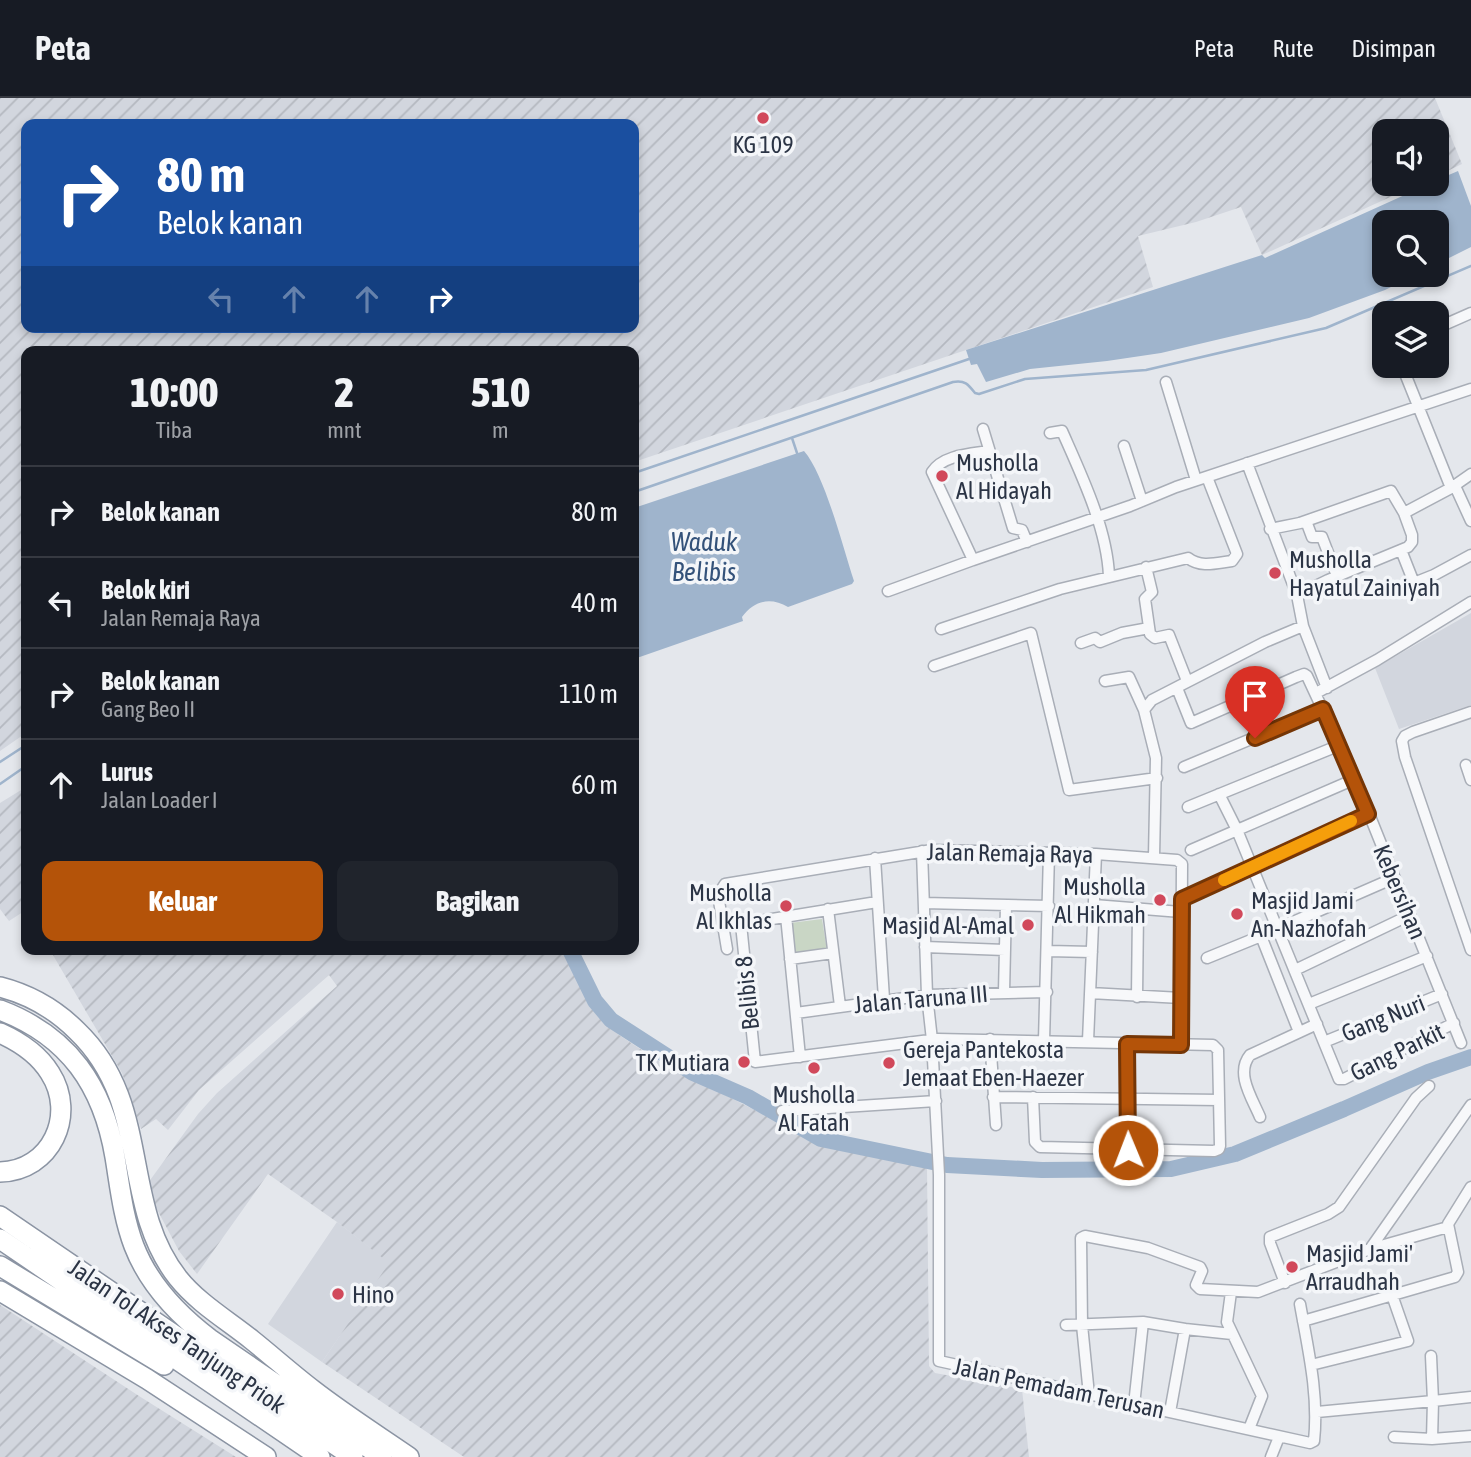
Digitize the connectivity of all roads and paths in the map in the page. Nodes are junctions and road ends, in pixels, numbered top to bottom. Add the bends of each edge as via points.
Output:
1 (1471, 313) edge
2 (1449, 323) edge
3 (1408, 378) edge
4 (1166, 382) dead end
5 (1471, 389) edge
6 (1420, 405) junction
7 (983, 429) dead end
8 (1050, 433) dead end
9 (1124, 446) dead end
10 (989, 451) junction
11 (1247, 463) junction
12 (1471, 474) edge
13 (1201, 479) junction
14 (1453, 487) junction
15 (1142, 501) junction
16 (1404, 513) junction
17 (1096, 518) junction
18 (1306, 521) junction
19 (1471, 521) edge
20 (1270, 529) junction
21 (1027, 542) junction
22 (1401, 550) junction
23 (1471, 555) edge
24 (973, 560) junction
25 (1146, 567) junction
26 (1109, 576) junction
27 (1337, 576) junction
28 (888, 591) dead end
29 (1297, 595) junction
30 (1471, 602) edge
31 (1303, 626) junction
32 (941, 628) dead end
33 (1149, 628) junction
34 (1081, 643) dead end
35 (934, 666) dead end
36 (1105, 681) dead end
37 (1187, 681) junction
38 (1177, 688) junction
39 (1321, 690) junction
40 (1323, 709) junction
41 (1144, 710) junction
42 (1471, 712) edge
43 (1340, 745) junction
44 (1466, 765) dead end
45 (1184, 767) dead end
46 (1157, 778) junction
47 (1355, 779) junction
48 (1471, 779) edge
49 (1219, 794) junction
50 (1188, 807) dead end
51 (1368, 814) junction
52 (1237, 830) junction
53 (1191, 850) dead end
54 (922, 851) junction
55 (1049, 853) junction
56 (1096, 854) junction
57 (1154, 857) junction
58 (875, 858) junction
59 (1252, 867) junction
60 (1394, 878) junction
61 (1182, 899) junction
62 (877, 902) junction
63 (924, 903) junction
64 (1006, 905) junction
65 (1094, 905) junction
66 (1049, 906) junction
67 (828, 909) junction
68 (1138, 910) junction
69 (1181, 912) junction
70 (1410, 915) junction
71 (786, 916) junction
72 (1276, 929) junction
73 (1261, 936) junction
74 (925, 947) junction
75 (727, 949) dead end
76 (1004, 950) junction
77 (1471, 950) edge
78 (1048, 951) junction
79 (833, 953) junction
80 (1092, 953) junction
81 (1427, 956) junction
82 (1207, 958) dead end
83 (790, 959) junction
84 (1295, 970) junction
85 (0, 987) edge
86 (1004, 992) junction
87 (1047, 992) junction
88 (1090, 993) junction
89 (1442, 994) junction
90 (927, 995) junction
91 (1137, 997) junction
92 (1181, 998) junction
93 (884, 999) junction
94 (1309, 1004) junction
95 (840, 1006) junction
96 (0, 1010) edge
97 (796, 1013) junction
98 (1454, 1023) junction
99 (1317, 1024) junction
100 (1299, 1032) junction
101 (0, 1033) edge
102 (990, 1039) junction
103 (932, 1040) junction
104 (1044, 1041) junction
105 (1088, 1041) junction
106 (1324, 1042) junction
107 (1461, 1043) dead end
108 (1127, 1044) junction
109 (1181, 1045) junction
110 (800, 1057) junction
111 (1429, 1086) dead end
112 (993, 1097) junction
113 (1033, 1097) junction
114 (1126, 1100) junction
115 (1219, 1100) junction
116 (936, 1101) junction
117 (1471, 1106) edge
118 (782, 1111) dead end
119 (1260, 1117) dead end
120 (996, 1125) dead end
121 (1128, 1150) junction
122 (0, 1172) edge
123 (1471, 1188) edge
124 (0, 1216) edge
125 (1448, 1227) junction
126 (0, 1239) edge
127 (1370, 1249) junction
128 (0, 1266) edge
129 (1285, 1283) junction
130 (0, 1291) edge
131 (1231, 1292) junction
132 (1392, 1295) junction
133 (1300, 1304) dead end
134 (1303, 1321) junction
135 (1143, 1322) junction
136 (1066, 1325) dead end
137 (1082, 1325) junction
138 (1185, 1329) junction
139 (1232, 1334) junction
140 (1431, 1356) dead end
141 (1311, 1365) junction
142 (1089, 1395) junction
143 (1471, 1397) edge
144 (1433, 1401) junction
145 (1134, 1405) junction
146 (245, 1406) junction
147 (1170, 1412) junction
148 (1317, 1412) junction
149 (1249, 1429) junction
150 (1471, 1436) edge
151 (1279, 1437) junction
152 (1394, 1437) dead end
153 (1432, 1439) junction
154 (266, 1457) edge
155 (320, 1457) edge
156 (353, 1457) edge
157 (382, 1457) edge
158 (410, 1457) edge
159 (1271, 1457) edge

1 - 2 street
3 - 6 street
4 - 13 street
5 - 6 street
6 - 11 street
6 - 14 street via 1436,455
7 - 10 street
8 - 17 street via 1062,431
9 - 15 street
10 - 21 street via 1013,528 1022,530
10 - 24 street via 954,457 932,472
11 - 13 street
11 - 20 street
12 - 14 street
13 - 15 street
13 - 25 street via 1237,558 1203,565 1188,558
14 - 16 street
14 - 19 street
15 - 17 street
16 - 18 street via 1391,491
16 - 22 street via 1412,542
17 - 21 street
17 - 26 street
18 - 20 street
18 - 27 street via 1312,537 1322,537
20 - 29 street
21 - 24 street
22 - 23 street via 1414,583
22 - 27 street
24 - 28 street
25 - 26 street
25 - 33 street via 1152,592 1145,599
26 - 32 street
27 - 29 street
29 - 31 street
30 - 39 street
31 - 37 street
31 - 39 street
33 - 34 street
33 - 37 street via 1152,637 1169,635
35 - 46 street via 1031,634 1069,790
36 - 41 street via 1129,677
37 - 38 street
38 - 39 street, Kebersihan via 1191,723 1304,674
38 - 41 street via 1152,700
39 - 40 street, Kebersihan
40 - 43 street, Kebersihan
40 - 45 street
41 - 46 street
42 - 77 street via 1413,732 1402,741
43 - 47 street, Kebersihan
43 - 49 street
44 - 48 street
46 - 57 street
47 - 51 street, Kebersihan
47 - 52 street
49 - 50 street
49 - 52 street
51 - 59 street
51 - 60 street, Kebersihan
52 - 53 street
52 - 59 street
54 - 55 street, Jalan Remaja Raya
54 - 58 street, Jalan Remaja Raya
54 - 63 street
55 - 56 street, Jalan Remaja Raya
55 - 66 street
56 - 57 street, Jalan Remaja Raya
56 - 65 street
57 - 61 street, Jalan Remaja Raya via 1180,861
58 - 62 street
58 - 75 street, Jalan Remaja Raya via 725,884 718,895
59 - 61 street
59 - 72 street
60 - 70 street, Kebersihan
60 - 72 street
61 - 69 street, Jalan Remaja Raya
62 - 67 street
62 - 93 street
63 - 64 street
63 - 74 street
64 - 66 street
64 - 76 street
65 - 68 street
65 - 80 street
66 - 78 street
67 - 71 street
67 - 79 street
68 - 69 street
68 - 91 street
69 - 92 street, Jalan Remaja Raya
70 - 81 street, Kebersihan
70 - 84 street
71 - 83 street
71 - 110 street, Belibis 8 via 741,924 755,1062
72 - 73 street
72 - 84 street
73 - 82 street
73 - 100 street
74 - 76 street
74 - 90 street
76 - 86 street
78 - 80 street
78 - 87 street
79 - 83 street
79 - 95 street
80 - 88 street
81 - 89 street, Kebersihan
81 - 94 street
83 - 97 street
84 - 94 street
85 - 158 highway via 52,1010 85,1039 107,1068 128,1119 148,1220 180,1281 310,1388
86 - 87 street, Jalan Taruna III
86 - 90 street, Jalan Taruna III
87 - 104 street
88 - 91 street
88 - 105 street
89 - 98 street, Kebersihan
89 - 106 street, Gang Nuri
90 - 93 street, Jalan Taruna III
90 - 103 street
91 - 92 street
92 - 109 street, Jalan Remaja Raya
93 - 95 street, Jalan Taruna III
94 - 99 street
95 - 97 street, Jalan Taruna III
96 - 157 highway via 54,1039 93,1087 110,1130 130,1236 163,1297 216,1344
97 - 110 street
98 - 106 street, Gang Parkit via 1344,1080 1336,1075
98 - 107 street, Kebersihan
99 - 100 street
99 - 106 street
100 - 119 street via 1244,1062 1244,1077
101 - 122 highway via 28,1049 50,1072 62,1114 53,1143 39,1159
102 - 103 street
102 - 104 street
102 - 112 street
103 - 110 street
103 - 116 street
104 - 105 street
105 - 108 street
108 - 109 street
108 - 114 street
109 - 115 street via 1217,1046
111 - 129 street via 1339,1207 1270,1237
112 - 113 street
112 - 120 street
113 - 114 street
113 - 121 street via 1037,1146
114 - 115 street
114 - 121 street
115 - 121 street via 1219,1149
116 - 118 street
116 - 142 street, Jalan Pemadam Terusan via 939,1361
117 - 127 street
123 - 125 street via 1451,1215
124 - 156 highway, Jalan Tol Akses Tanjung Priok
125 - 127 street
125 - 132 street via 1457,1275
126 - 146 highway, Jalan Tol Akses Tanjung Priok
127 - 129 street
128 - 146 highway via 133,1347
129 - 131 street via 1258,1292
130 - 154 highway
131 - 137 street via 1198,1288 1200,1267 1148,1248 1084,1236 1079,1241
131 - 139 street via 1227,1322
132 - 134 street
132 - 141 street via 1408,1341
133 - 134 street
134 - 141 street
135 - 137 street
135 - 138 street
135 - 145 street
136 - 137 street
137 - 142 street
138 - 139 street
138 - 147 street
139 - 149 street via 1262,1396
140 - 144 street
141 - 148 street
142 - 145 street, Jalan Pemadam Terusan
143 - 144 street
144 - 148 street
144 - 153 street
145 - 147 street, Jalan Pemadam Terusan
146 - 155 highway, Jalan Tol Akses Tanjung Priok
147 - 149 street, Jalan Pemadam Terusan
148 - 151 street, Jalan Pemadam Terusan via 1312,1443
149 - 151 street, Jalan Pemadam Terusan
150 - 153 street
151 - 159 street
152 - 153 street

